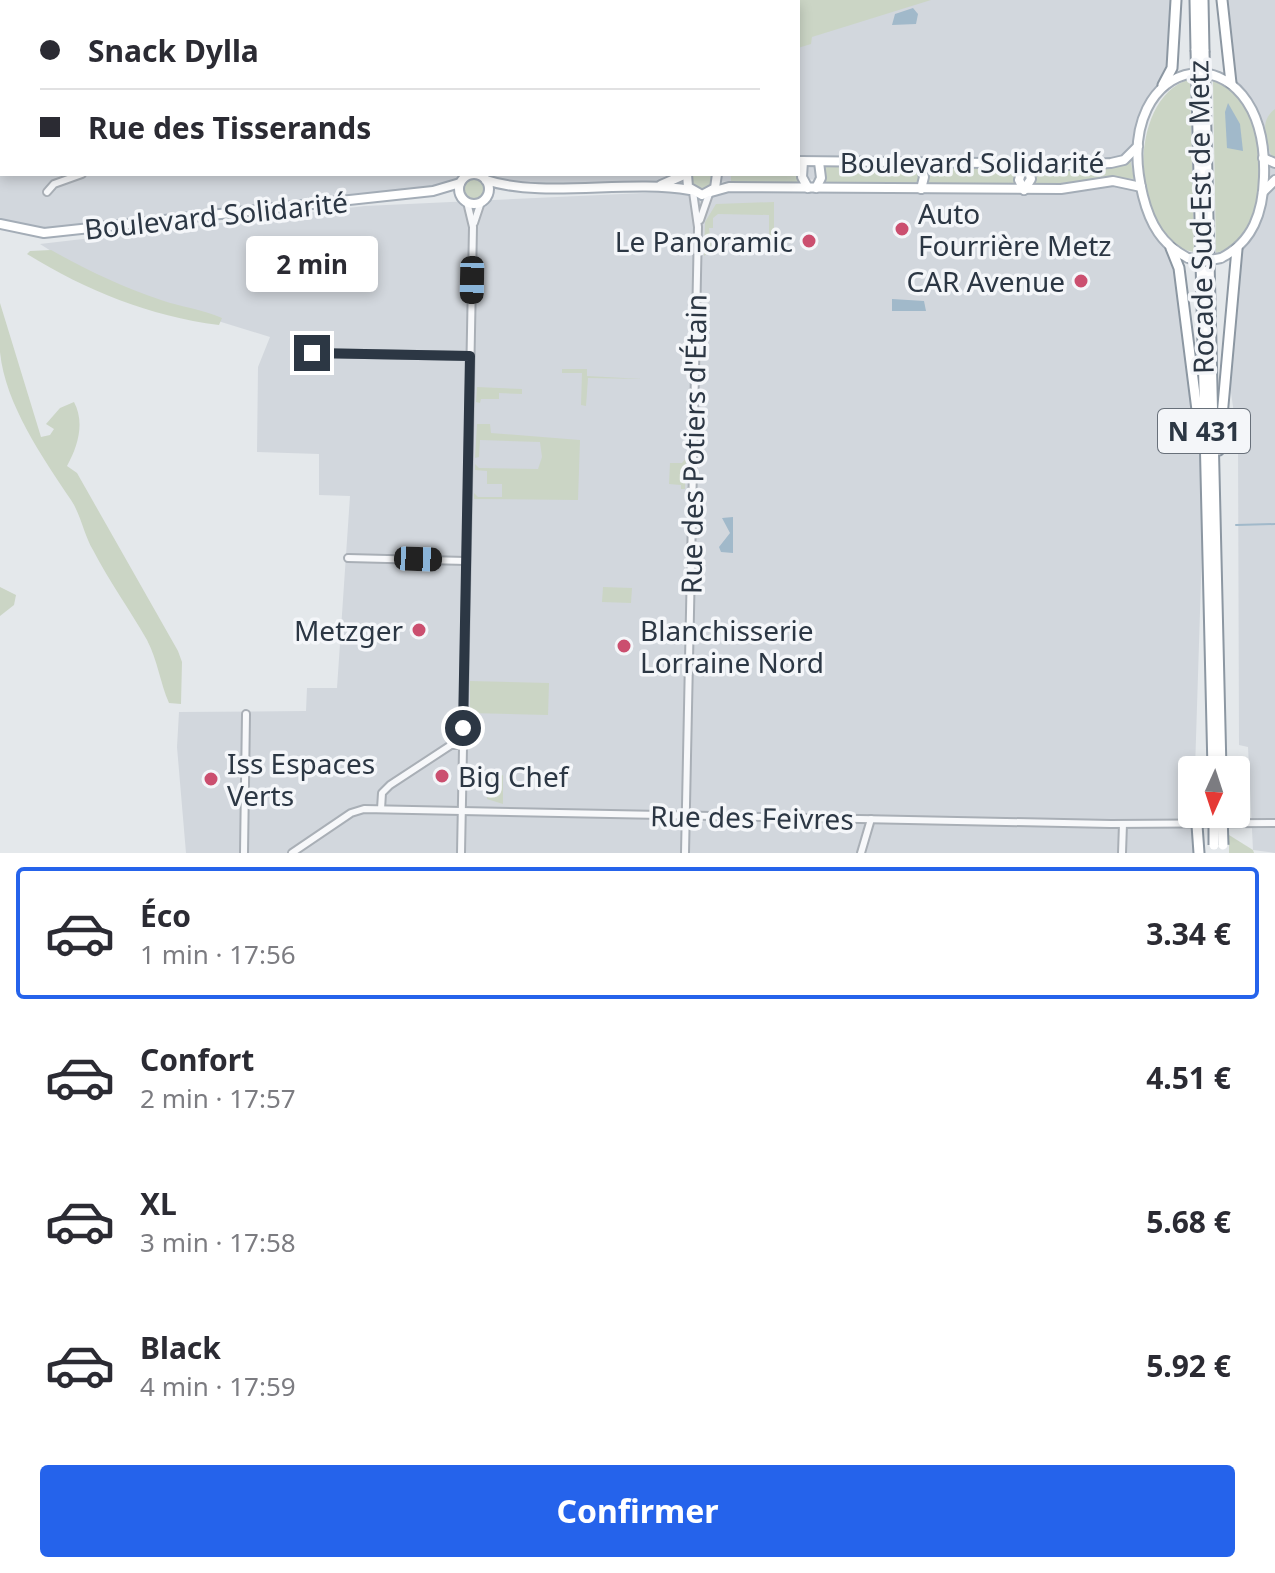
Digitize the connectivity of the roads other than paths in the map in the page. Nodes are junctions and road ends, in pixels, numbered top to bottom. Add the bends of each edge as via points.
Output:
1 (1176, 0) edge
2 (1195, 0) edge
3 (1203, 0) edge
4 (1222, 0) edge
5 (1200, 51) junction
6 (1231, 83) junction
7 (1163, 85) junction
8 (1201, 91) junction
9 (1138, 145) junction
10 (1263, 158) junction
11 (801, 161) edge
12 (819, 162) junction
13 (920, 163) junction
14 (1275, 163) edge
15 (1026, 166) junction
16 (76, 176) edge
17 (467, 176) edge
18 (682, 176) edge
19 (687, 176) edge
20 (717, 176) edge
21 (482, 177) edge
22 (1275, 180) edge
23 (460, 183) junction
24 (514, 186) junction
25 (659, 186) junction
26 (1141, 187) junction
27 (812, 188) junction
28 (921, 189) junction
29 (1024, 190) junction
30 (433, 191) junction
31 (691, 191) junction
32 (47, 192) dead end
33 (710, 193) junction
34 (1263, 193) junction
35 (484, 198) junction
36 (464, 200) junction
37 (0, 224) edge
38 (473, 227) junction
39 (698, 227) junction
40 (1171, 248) junction
41 (1237, 249) junction
42 (312, 353) dead end
43 (470, 356) junction
44 (1204, 486) junction
45 (1215, 518) junction
46 (348, 558) dead end
47 (466, 561) junction
48 (246, 714) dead end
49 (463, 745) junction
50 (1213, 756) edge
51 (1221, 756) edge
52 (381, 809) junction
53 (461, 811) junction
54 (686, 816) junction
55 (871, 819) junction
56 (1275, 823) edge
57 (1123, 824) junction
58 (1250, 824) edge
59 (1178, 825) edge
60 (1197, 828) edge
61 (1216, 828) edge
62 (1221, 828) edge
63 (1219, 849) edge
64 (244, 853) edge
65 (292, 853) edge
66 (461, 853) edge
67 (685, 853) edge
68 (861, 853) edge
69 (1122, 853) edge
70 (1199, 853) edge

1 - 7 highway via 1172,68
2 - 5 highway, Rocade Sud-Est de Metz / N 431
3 - 5 highway, Rocade Sud-Est de Metz / N 431
4 - 6 highway
5 - 8 highway, Rocade Sud-Est de Metz / N 431, bridge
6 - 7 main road via 1196,72
6 - 10 main road via 1251,110
7 - 9 main road via 1147,108
8 - 44 highway, Rocade Sud-Est de Metz / N 431
8 - 45 highway, Rocade Sud-Est de Metz / N 431
9 - 15 main road, Boulevard Solidarité via 1117,163
9 - 26 main road
10 - 14 main road
10 - 34 main road
11 - 12 main road, Boulevard Solidarité
11 - 27 main road via 802,177
12 - 13 main road, Boulevard Solidarité
12 - 27 main road via 821,178
13 - 15 main road, Boulevard Solidarité
13 - 28 main road
15 - 29 main road via 1019,180
16 - 32 street
17 - 23 main road
18 - 25 main road
19 - 31 main road
20 - 33 main road
21 - 24 main road
21 - 35 main road
22 - 34 main road
23 - 30 main road, Boulevard Solidarité
23 - 36 main road
24 - 25 main road
24 - 35 main road
25 - 31 main road
26 - 29 main road, Boulevard Solidarité via 1113,181
26 - 40 main road via 1156,231
27 - 28 main road, Boulevard Solidarité
27 - 33 main road, Boulevard Solidarité via 729,187
28 - 29 main road, Boulevard Solidarité
30 - 36 main road, Boulevard Solidarité
30 - 37 main road, Boulevard Solidarité via 44,233
31 - 33 main road, Boulevard Solidarité
31 - 39 street, Rue des Potiers d'Étain
33 - 39 street, Rue des Potiers d'Étain
34 - 41 main road via 1252,231
35 - 36 main road, Boulevard Solidarité
35 - 38 street
36 - 38 street
38 - 43 street
39 - 54 street, Rue des Potiers d'Étain
40 - 41 main road, bridge via 1205,261
40 - 44 highway via 1179,268
41 - 45 highway
42 - 43 street
43 - 47 street
44 - 50 highway, Rocade Sud-Est de Metz / N 431
45 - 51 highway, Rocade Sud-Est de Metz / N 431
46 - 47 street
47 - 49 street
48 - 64 street
49 - 52 street via 451,745 390,785 382,793
49 - 53 street
52 - 53 street, Rue des Feivres
52 - 65 street, Rue des Feivres via 355,811
53 - 54 street, Rue des Feivres
53 - 66 street
54 - 55 street, Rue des Feivres
54 - 67 street, Rue des Potiers d'Étain
55 - 57 street, Rue des Feivres
55 - 68 street
56 - 58 street, Rue des Feivres
57 - 59 street, Rue des Feivres
57 - 69 street
60 - 70 highway
61 - 63 highway, bridge
62 - 63 highway, bridge

